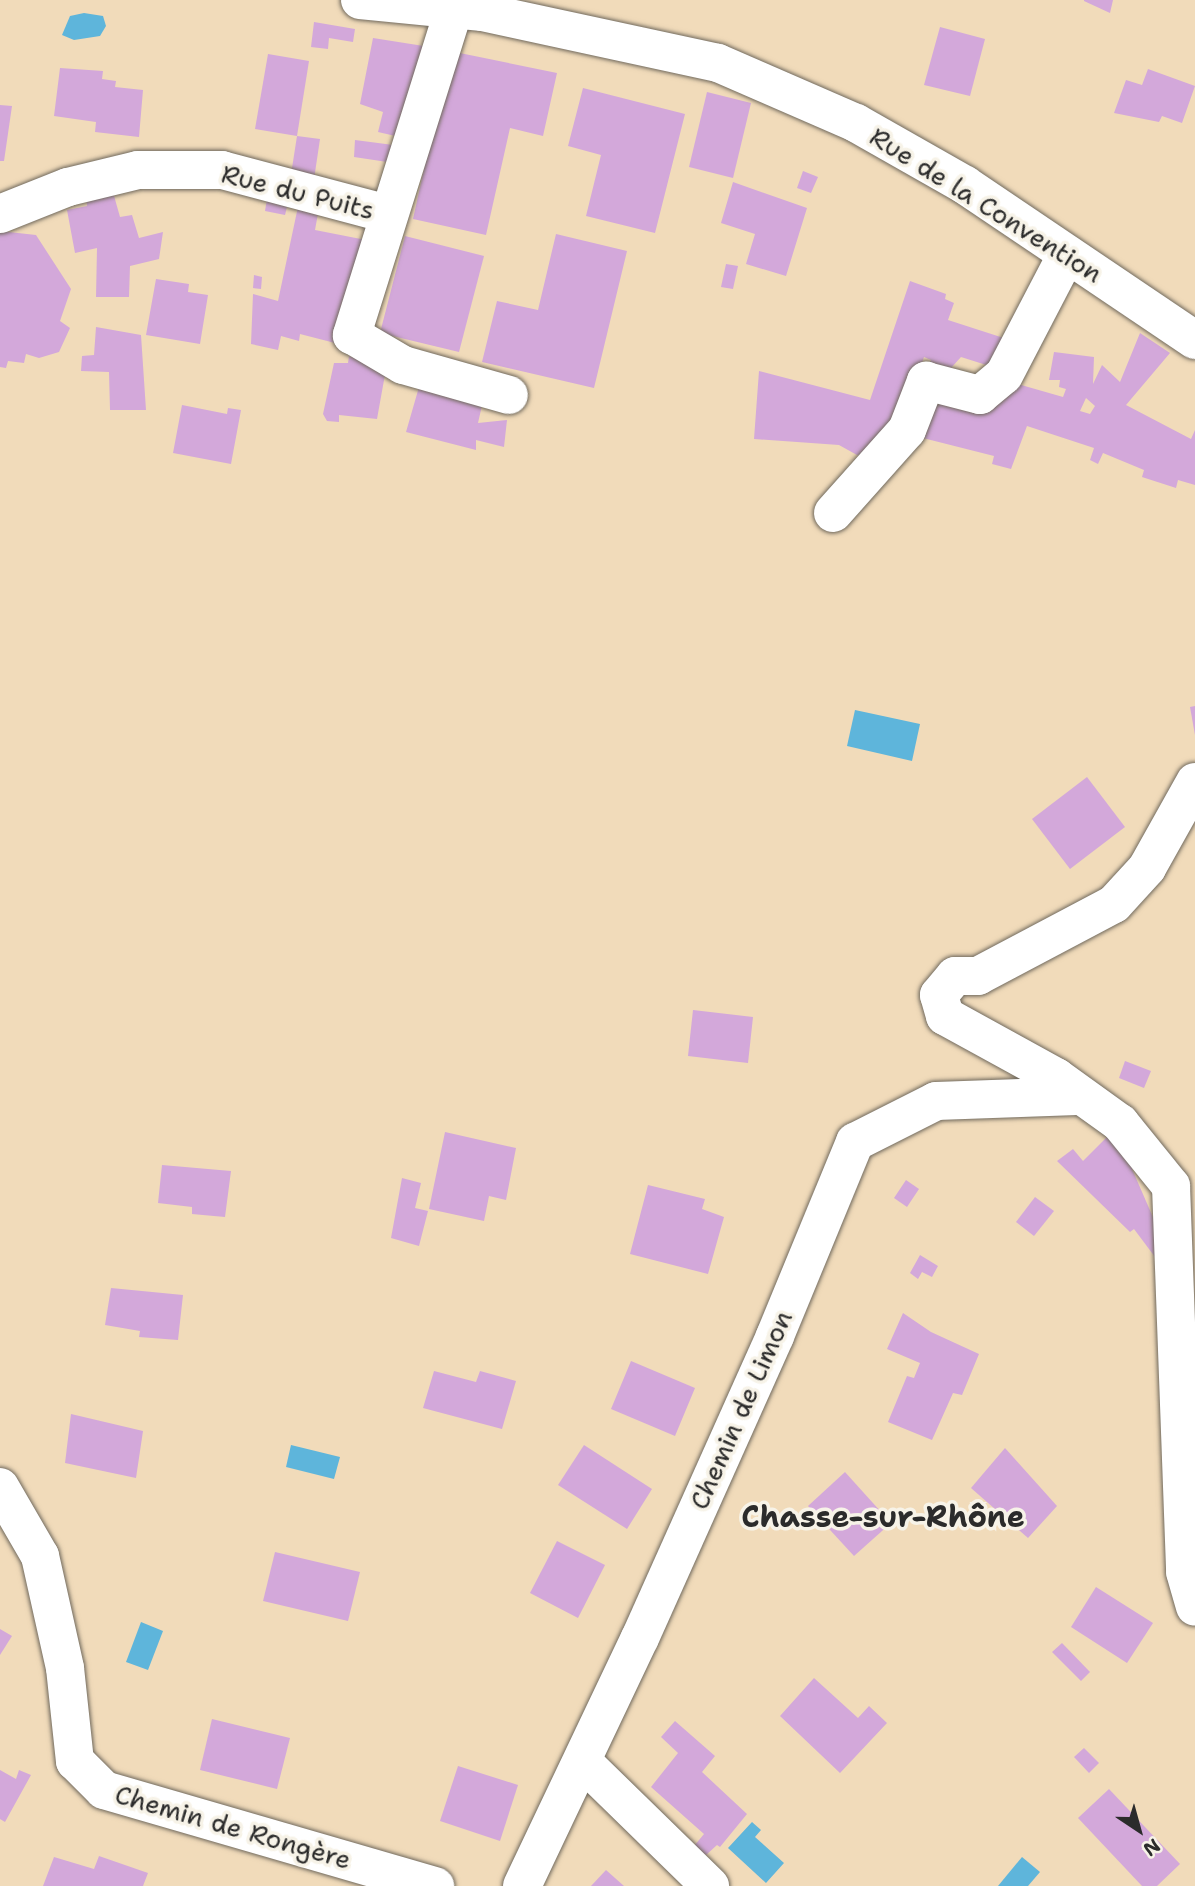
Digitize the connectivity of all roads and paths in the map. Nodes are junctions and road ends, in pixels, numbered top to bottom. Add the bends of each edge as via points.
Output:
1 (360, 0) edge
2 (454, 9) junction
3 (387, 214) junction
4 (0, 215) edge
5 (1068, 254) junction
6 (1195, 340) edge
7 (509, 396) dead end
8 (833, 513) dead end
9 (1195, 782) edge
10 (1077, 1096) junction
11 (0, 1487) edge
12 (1195, 1607) edge
13 (582, 1760) junction
14 (435, 1886) edge
15 (522, 1886) edge
16 (710, 1886) edge

1 - 2 street, Rue de la Convention
2 - 3 street, Rue du Puits
2 - 5 street, Rue de la Convention via 718,63 856,123 965,185
3 - 4 street, Rue du Puits via 222,170 138,170 68,187
3 - 7 street via 352,335 403,365
5 - 6 street, Rue de la Convention
5 - 8 street via 1004,375 980,395 926,381 907,430
9 - 10 street via 1147,868 1114,904 978,976 955,976 939,995 945,1016 1056,1077
10 - 12 street via 1120,1123 1171,1186 1185,1572
10 - 13 street, Chemin de Limon via 936,1101 855,1142 775,1336
11 - 14 street, Chemin de Rongère via 40,1556 65,1668 75,1761 104,1790
13 - 15 street, Chemin de Limon
13 - 16 street

